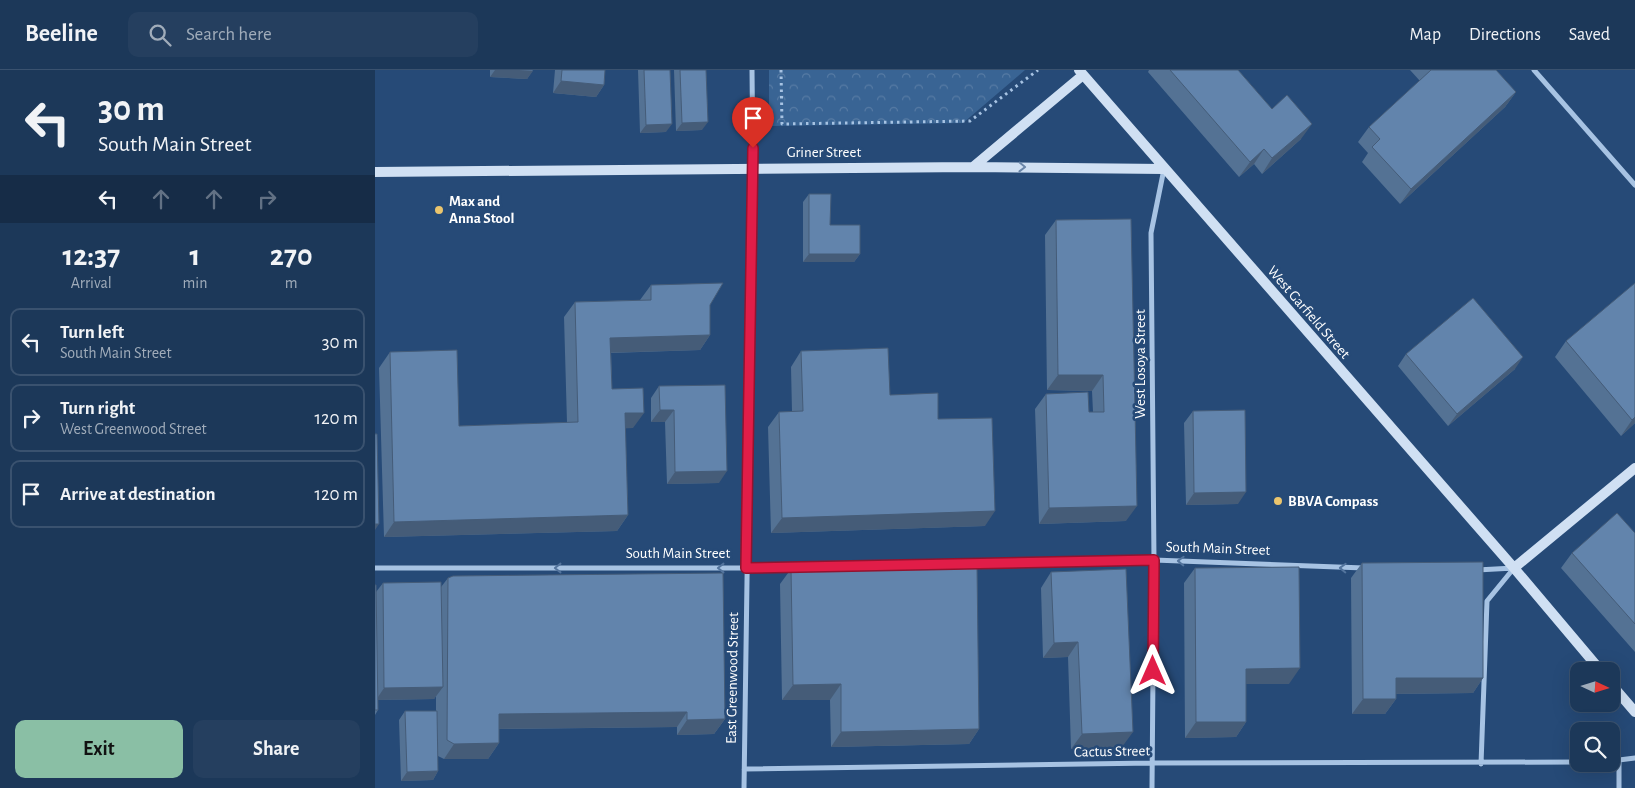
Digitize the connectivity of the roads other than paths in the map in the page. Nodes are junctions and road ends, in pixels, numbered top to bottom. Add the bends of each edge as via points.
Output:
1 (753, 70) edge
2 (1534, 70) edge
3 (1083, 72) edge
4 (753, 167) junction
5 (973, 167) junction
6 (1164, 169) junction
7 (375, 172) edge
8 (1635, 185) edge
9 (1635, 468) edge
10 (1154, 560) junction
11 (375, 568) edge
12 (746, 568) junction
13 (1514, 568) junction
14 (1373, 569) edge
15 (1470, 571) edge
16 (1593, 662) edge
17 (1620, 694) edge
18 (1635, 712) edge
19 (1635, 758) edge
20 (1620, 761) edge
21 (1570, 762) edge
22 (1152, 763) junction
23 (1481, 764) junction
24 (744, 769) junction
25 (1619, 772) edge
26 (744, 788) edge
27 (1153, 788) edge
28 (1619, 788) edge

1 - 4 street, East Greenwood Street
2 - 8 street
3 - 5 main road
3 - 6 main road, West Garfield Street
4 - 5 main road, Griner Street
4 - 7 main road, Griner Street
4 - 12 street, East Greenwood Street
5 -> 6 main road, Griner Street
6 - 10 street, West Losoya Street via 1151,233
6 - 13 main road, West Garfield Street
9 - 13 main road
10 - 12 street, South Main Street
14 -> 10 street, South Main Street
10 - 22 street, West Losoya Street
12 -> 11 street, South Main Street
12 - 24 street, East Greenwood Street
13 - 15 street
13 - 16 main road, West Garfield Street
13 - 23 street via 1487,601
17 - 18 main road
19 - 20 street
21 - 23 street, Cactus Street
22 - 23 street, Cactus Street
22 - 24 street, Cactus Street
22 - 27 street, West Losoya Street
24 - 26 street, East Greenwood Street
25 - 28 street

